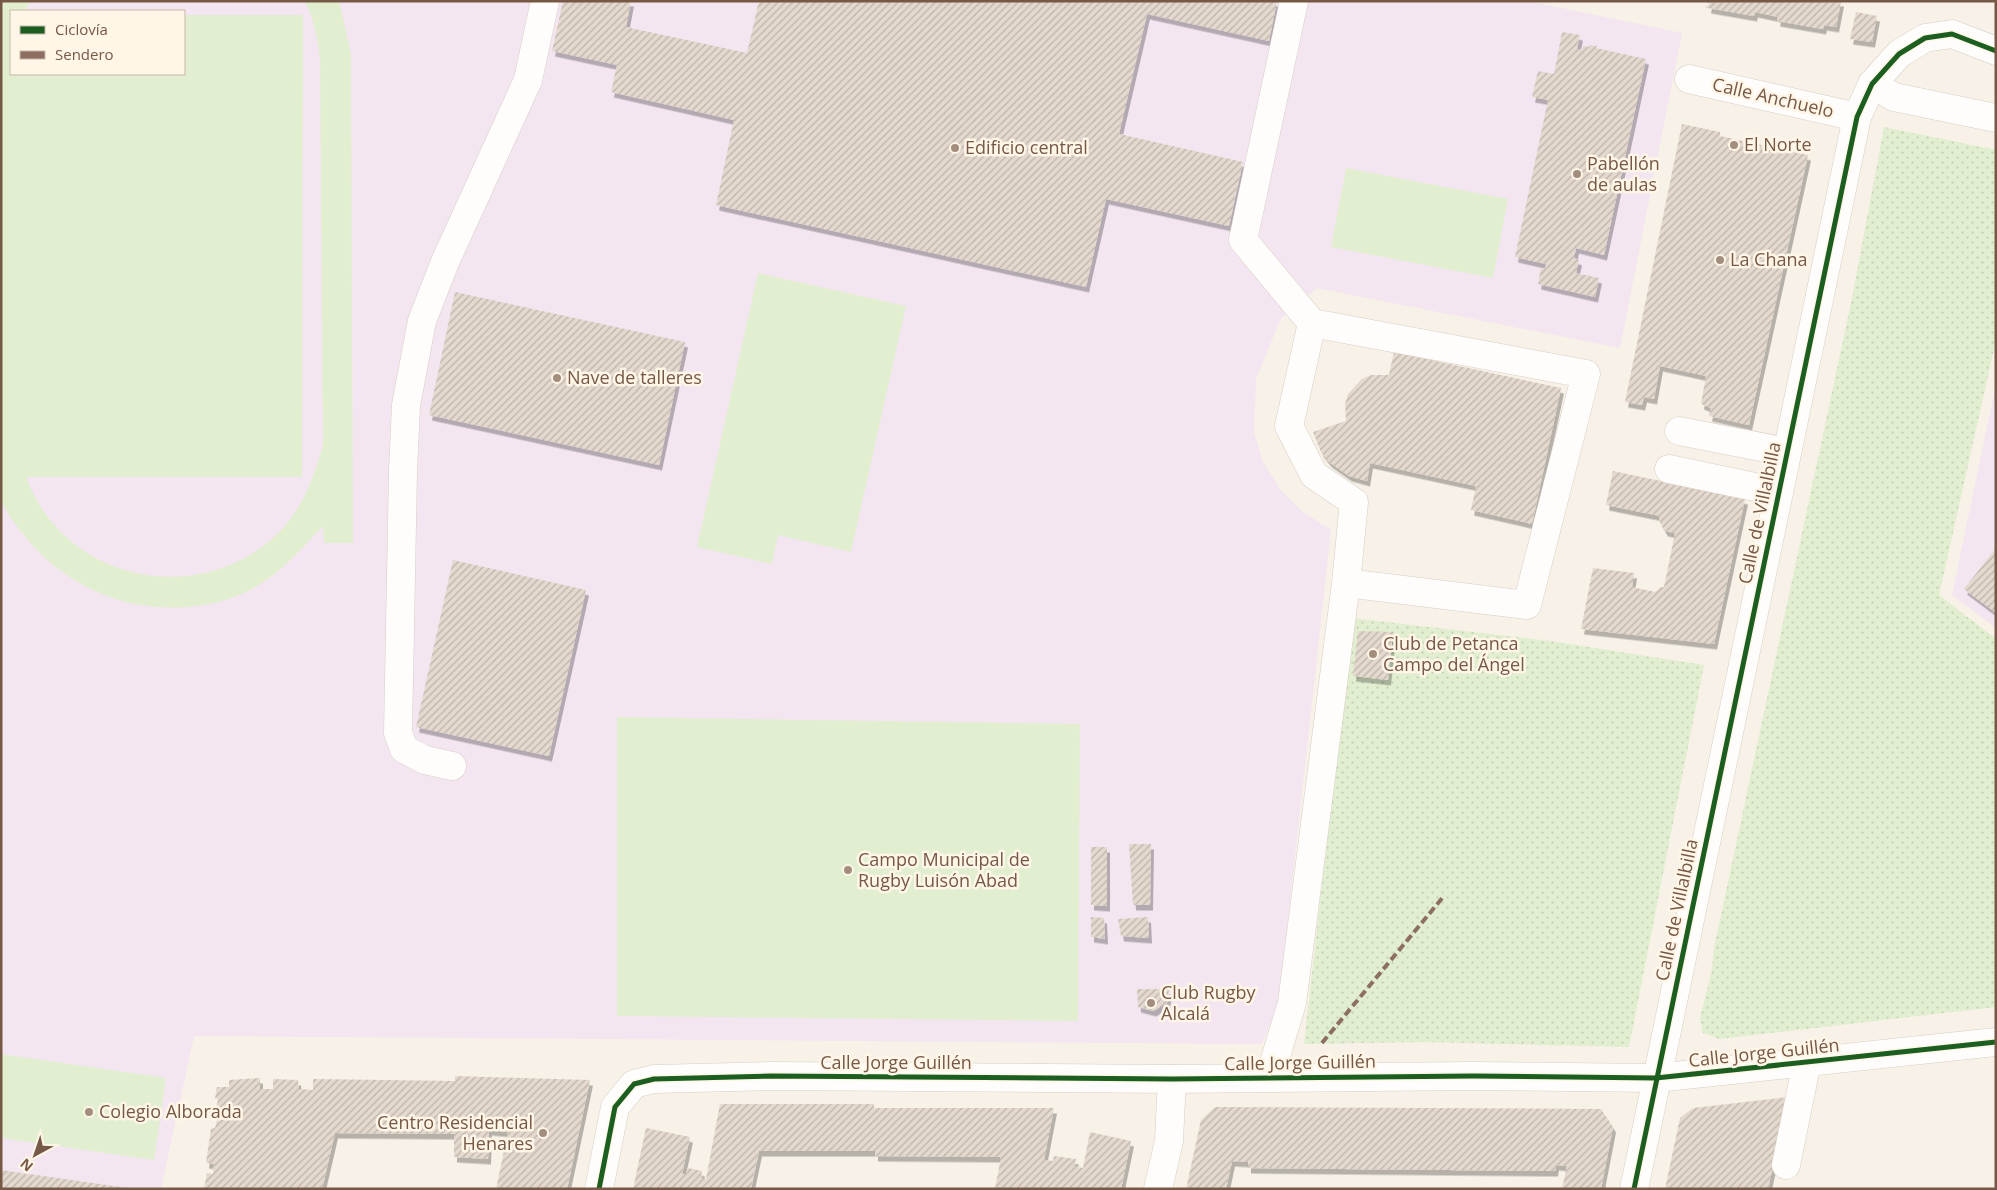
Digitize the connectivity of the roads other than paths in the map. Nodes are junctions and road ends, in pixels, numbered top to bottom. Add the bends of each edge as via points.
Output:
1 (545, 1) edge
2 (1294, 1) edge
3 (1991, 43) edge
4 (1689, 79) dead end
5 (1872, 84) junction
6 (1857, 116) junction
7 (1996, 118) edge
8 (1312, 322) junction
9 (1679, 431) dead end
10 (1787, 452) junction
11 (1669, 469) dead end
12 (1779, 492) junction
13 (1346, 583) junction
14 (452, 766) dead end
15 (1996, 1042) edge
16 (1808, 1062) junction
17 (1270, 1076) junction
18 (1656, 1078) junction
19 (1172, 1079) junction
20 (1786, 1165) dead end
21 (599, 1189) edge
22 (1158, 1189) edge
23 (1634, 1189) edge

1 - 14 street via 528,80 445,262 422,321 406,404 398,733 404,749 425,760
2 - 8 street via 1244,240
3 - 5 street, Calle de Villalbilla via 1952,34 1925,38 1898,54
4 - 6 street, Calle Anchuelo
5 - 6 street, Calle de Villalbilla
5 - 7 street via 1894,97
6 - 10 street, Calle de Villalbilla
8 - 13 street via 1289,426 1314,475 1354,502
8 - 13 street via 1586,374 1527,606
9 - 10 street
10 - 12 street, Calle de Villalbilla
11 - 12 street
12 - 18 street, Calle de Villalbilla
13 - 17 street via 1292,1003
15 - 16 street, Calle Jorge Guillén
16 - 18 street, Calle Jorge Guillén
16 - 20 street
17 - 18 street, Calle Jorge Guillén
17 - 19 street, Calle Jorge Guillén
18 - 23 street, Calle de Villalbilla
19 - 21 street, Calle Jorge Guillén via 780,1076 670,1078 634,1084 616,1107
19 - 22 street via 1169,1141

